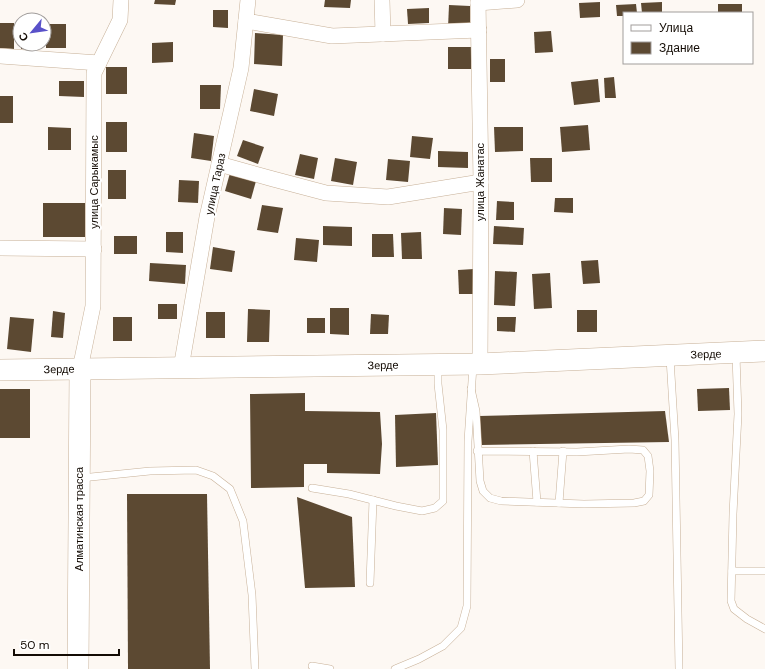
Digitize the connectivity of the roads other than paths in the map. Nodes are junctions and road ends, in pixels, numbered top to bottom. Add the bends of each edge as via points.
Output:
1 (121, 0) edge
2 (248, 0) edge
3 (382, 0) edge
4 (517, 0) edge
5 (478, 1) edge
6 (246, 21) junction
7 (479, 30) junction
8 (383, 34) junction
9 (0, 56) edge
10 (99, 63) junction
11 (219, 164) junction
12 (480, 182) junction
13 (0, 248) edge
14 (94, 249) junction
15 (765, 352) edge
16 (736, 353) junction
17 (669, 356) junction
18 (438, 364) junction
19 (476, 364) junction
20 (181, 368) junction
21 (80, 369) junction
22 (0, 370) edge
23 (471, 389) junction
24 (478, 451) junction
25 (533, 451) junction
26 (564, 452) junction
27 (79, 478) junction
28 (312, 488) dead end
29 (373, 500) junction
30 (537, 502) junction
31 (559, 503) junction
32 (732, 571) junction
33 (765, 571) edge
34 (370, 583) dead end
35 (765, 629) edge
36 (312, 666) dead end
37 (78, 669) edge
38 (254, 669) edge
39 (330, 669) edge
40 (395, 669) edge
41 (679, 669) edge

1 - 10 street, улица Сарыкамыс via 120,20
2 - 6 street, улица Тараз
3 - 8 street
4 - 5 street
5 - 7 street, улица Жанатас
6 - 8 street via 332,36
6 - 11 street, улица Тараз via 241,68
7 - 8 street
7 - 12 street, улица Жанатас
9 - 10 street
10 - 14 street, улица Сарыкамыс via 94,73
11 - 12 street via 326,193 388,197
11 - 20 street, улица Тараз via 207,217
12 - 19 street, улица Жанатас
13 - 14 street
14 - 21 street, улица Сарыкамыс via 93,306
15 - 16 street, Зерде
16 - 17 street, Зерде
16 - 32 lane via 738,414 732,514
17 - 19 street, Зерде
17 - 41 lane via 675,440
18 - 19 street, Зерде
18 - 20 street, Зерде
18 - 29 lane via 443,430 443,501 435,508 422,511
19 - 23 lane
20 - 21 street, Зерде
21 - 22 street, Зерде
21 - 27 street, Алматинская трасса
23 - 24 lane via 476,412
23 - 40 lane via 468,442 467,606 461,628 443,646
24 - 25 lane
24 - 30 lane via 480,481 483,491 490,498 501,501
25 - 26 lane
25 - 30 lane
26 - 31 lane
26 - 31 lane via 643,450 648,456 650,471 649,495 644,501 634,504
27 - 37 street, Алматинская трасса
27 - 38 lane via 150,471 196,470 213,476 230,489 244,521 252,595
28 - 29 lane
29 - 34 lane
30 - 31 lane
32 - 33 lane
32 - 35 lane via 731,601 734,609 747,620
36 - 39 lane

